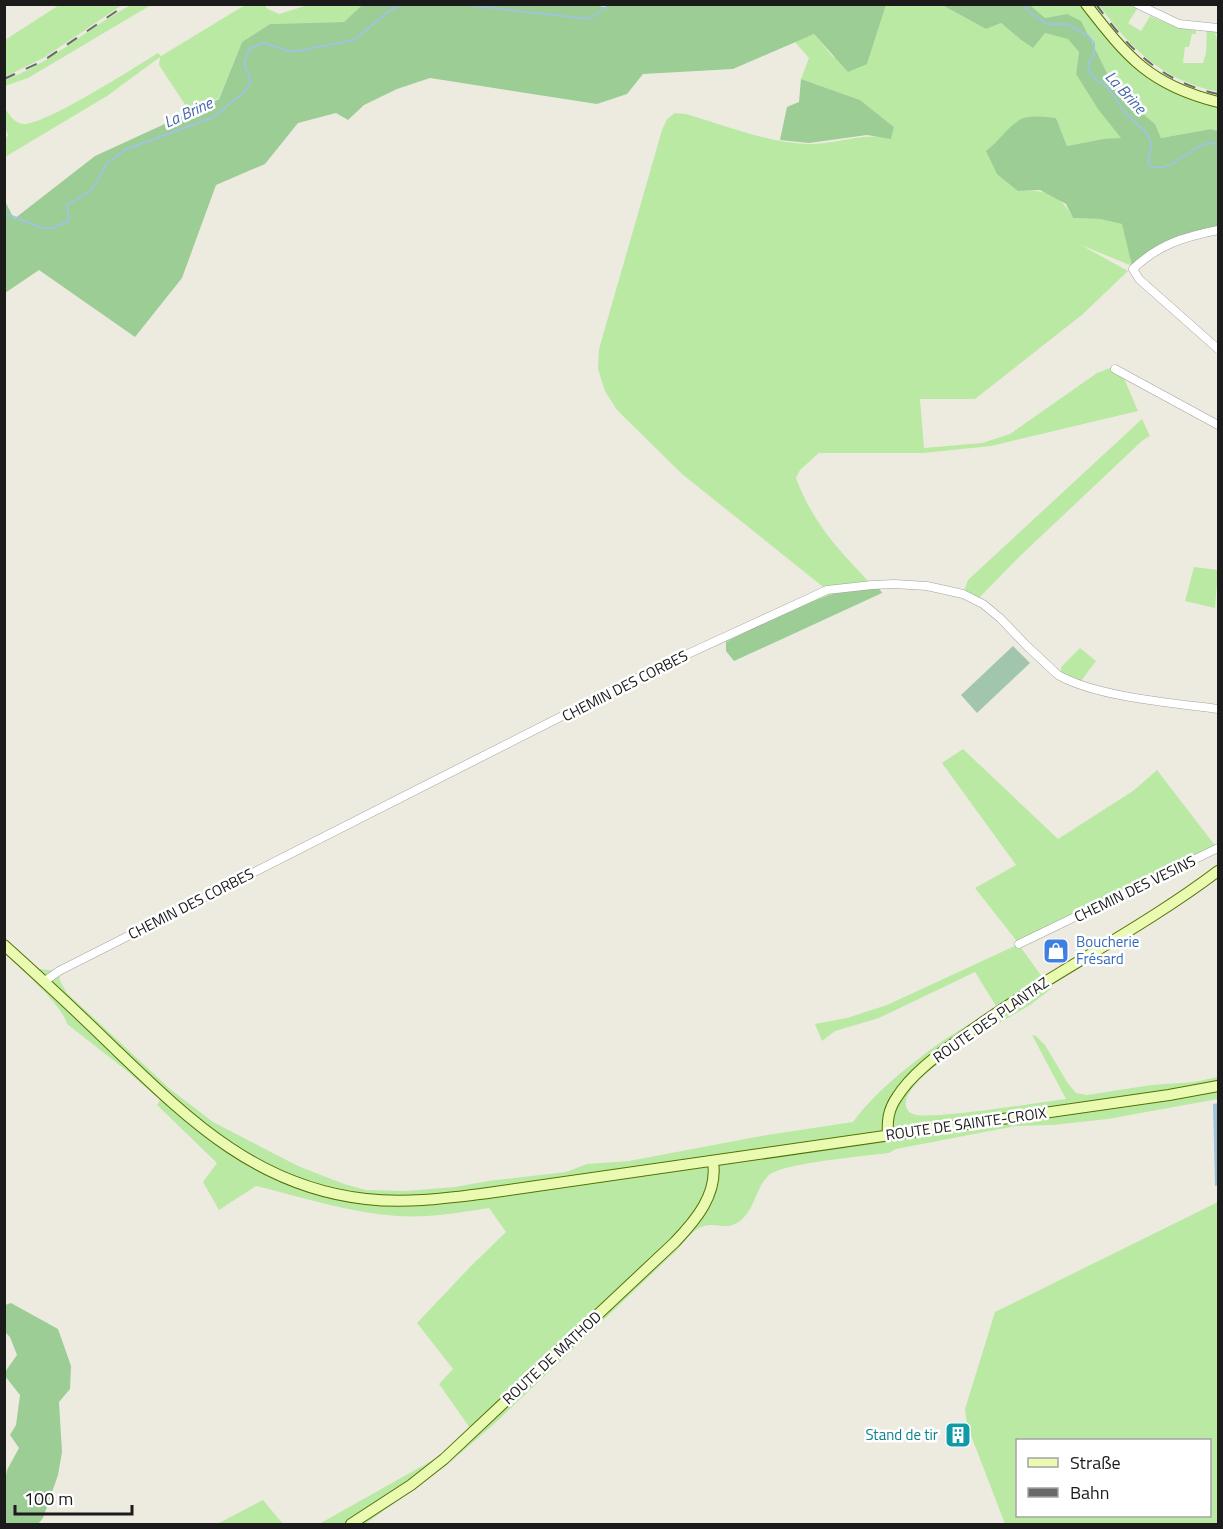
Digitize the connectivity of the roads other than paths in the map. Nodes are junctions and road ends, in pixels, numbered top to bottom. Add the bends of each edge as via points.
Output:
1 (1086, 4) edge
2 (1137, 4) edge
3 (1218, 27) edge
4 (1218, 102) edge
5 (1218, 230) edge
6 (1218, 349) edge
7 (1115, 369) dead end
8 (1218, 424) edge
9 (1218, 709) edge
10 (1218, 848) edge
11 (1218, 871) edge
12 (1019, 944) dead end
13 (4, 945) edge
14 (45, 981) junction
15 (1218, 1086) edge
16 (888, 1136) junction
17 (713, 1162) junction
18 (351, 1524) edge

1 - 4 main road via 1121,49 1152,76
2 - 3 street via 1179,24
5 - 6 street via 1178,239 1133,269 1139,279
7 - 8 street
9 - 14 street, CHEMIN DES CORBES via 1100,691 1067,680 983,604 963,594 894,584 827,590 654,670
10 - 12 street, CHEMIN DES VESINS
11 - 16 main road, ROUTE DES PLANTAZ via 1043,982 934,1058 897,1096 889,1110
13 - 14 main road, ROUTE DE SAINTE-CROIX
14 - 17 main road, ROUTE DE SAINTE-CROIX via 171,1102 221,1143 267,1171 298,1184 377,1200 449,1198
15 - 16 main road, ROUTE DE SAINTE-CROIX
16 - 17 main road, ROUTE DE SAINTE-CROIX
17 - 18 main road, ROUTE DE MATHOD via 715,1174 706,1201 697,1218 675,1242 444,1459

